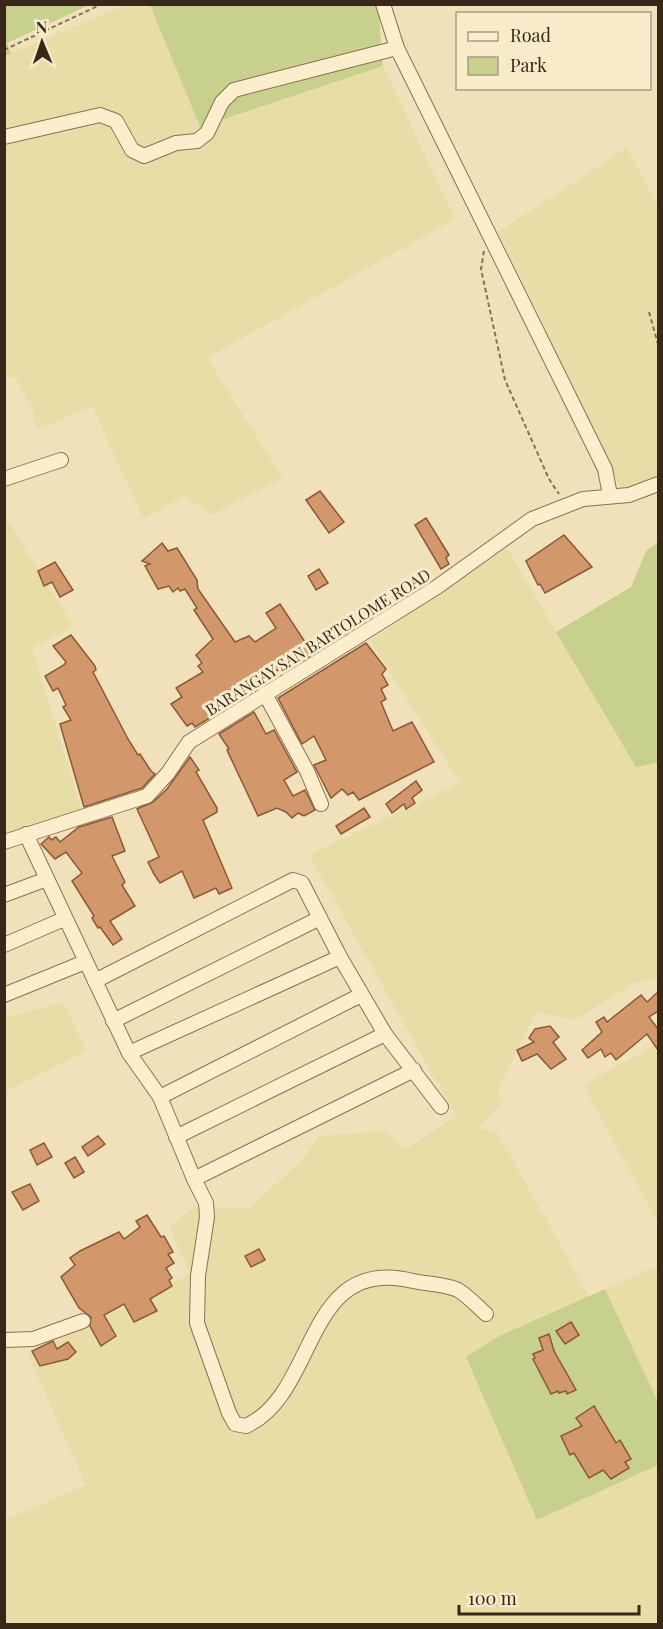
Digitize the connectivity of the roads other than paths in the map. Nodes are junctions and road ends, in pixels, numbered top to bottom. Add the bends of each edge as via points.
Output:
1 (383, 4) edge
2 (397, 48) junction
3 (4, 137) edge
4 (61, 460) dead end
5 (4, 479) edge
6 (658, 484) edge
7 (610, 495) junction
8 (265, 694) junction
9 (321, 804) dead end
10 (26, 834) junction
11 (4, 842) edge
12 (47, 879) junction
13 (4, 895) edge
14 (320, 918) junction
15 (64, 919) junction
16 (4, 945) edge
17 (340, 957) junction
18 (85, 962) junction
19 (95, 981) junction
20 (4, 995) edge
21 (361, 995) junction
22 (113, 1021) junction
23 (385, 1034) junction
24 (129, 1053) junction
25 (414, 1070) junction
26 (160, 1097) junction
27 (441, 1107) dead end
28 (176, 1137) junction
29 (194, 1179) junction
30 (486, 1314) dead end
31 (83, 1321) dead end
32 (4, 1340) edge

1 - 2 street
2 - 3 street via 234,90 222,102 207,133 197,141 176,143 144,156 132,150 116,121 100,115
2 - 7 street via 605,469
4 - 5 street
6 - 7 street, BARANGAY SAN BARTOLOME ROAD via 629,495
7 - 8 street, BARANGAY SAN BARTOLOME ROAD via 565,504 532,519 437,587
8 - 9 street
8 - 10 street, BARANGAY SAN BARTOLOME ROAD via 189,742 147,796
10 - 11 street, BARANGAY SAN BARTOLOME ROAD
10 - 12 street
12 - 13 street
12 - 15 street
14 - 17 street
14 - 19 street via 302,883 293,880
14 - 22 street
15 - 16 street
15 - 18 street
17 - 21 street
17 - 24 street
18 - 19 street
18 - 20 street
19 - 22 street
21 - 23 street
21 - 26 street
22 - 24 street
23 - 25 street
23 - 28 street
24 - 26 street
25 - 27 street
25 - 29 street
26 - 28 street
28 - 29 street
29 - 30 street via 206,1203 207,1217 198,1276 197,1323 235,1424 246,1426 266,1415 286,1391 304,1348 330,1309 358,1281 378,1276 457,1289
31 - 32 street via 33,1339

